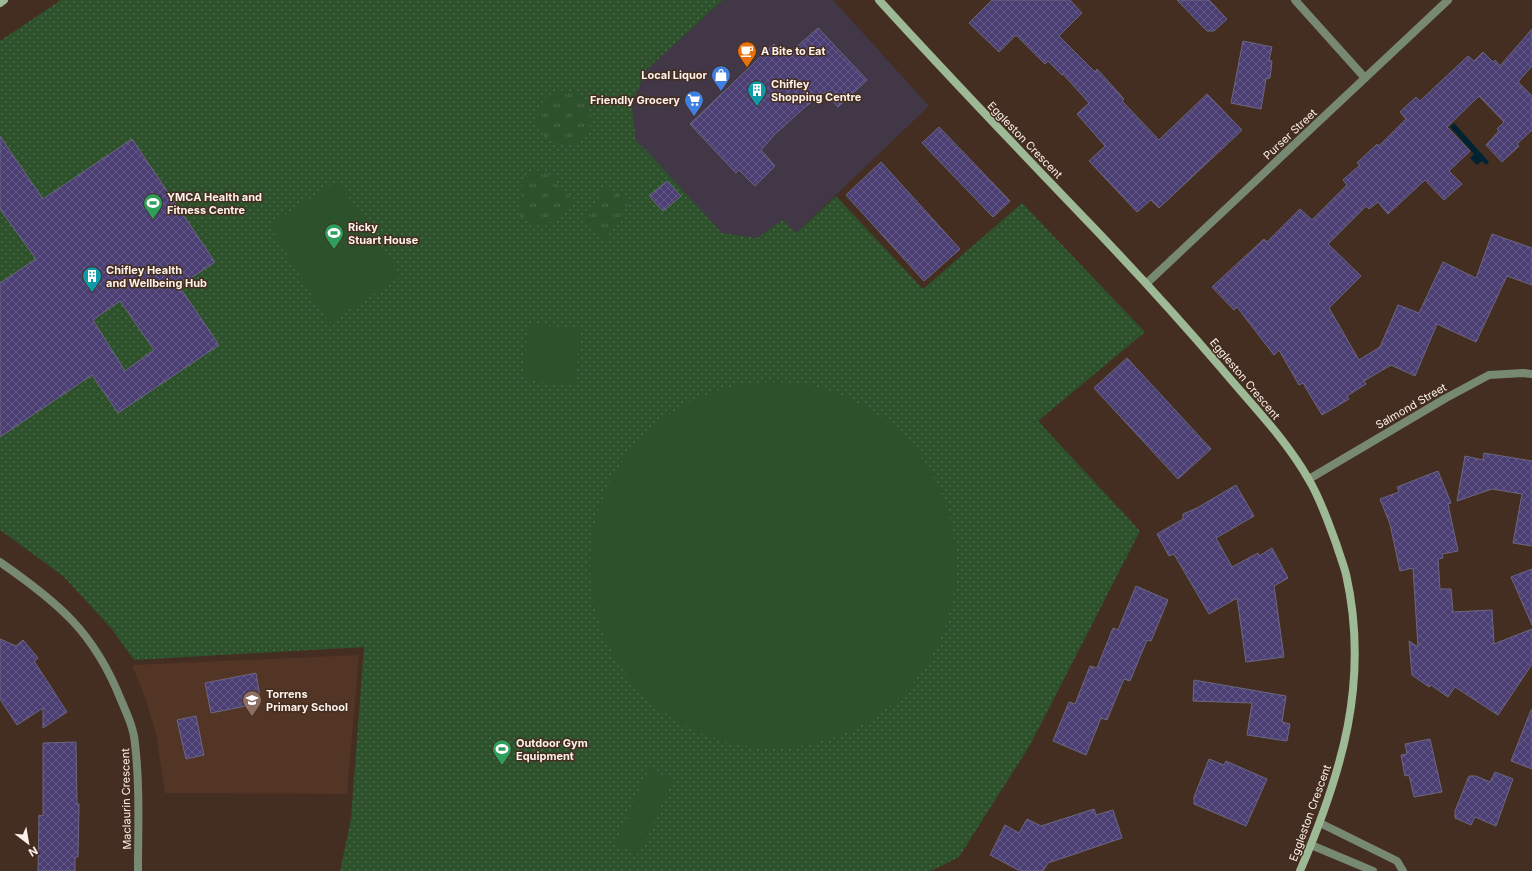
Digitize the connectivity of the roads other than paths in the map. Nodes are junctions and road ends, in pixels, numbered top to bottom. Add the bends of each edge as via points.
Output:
1 (4, 0) edge
2 (879, 0) edge
3 (1295, 0) edge
4 (1448, 0) edge
5 (0, 3) edge
6 (1365, 78) junction
7 (1147, 283) junction
8 (1532, 374) edge
9 (1309, 479) junction
10 (0, 562) edge
11 (1320, 823) junction
12 (1311, 845) junction
13 (138, 871) edge
14 (1300, 871) edge
15 (1373, 871) edge
16 (1403, 871) edge

1 - 5 street
2 - 7 street, Eggleston Crescent via 938,66
3 - 6 street
4 - 6 street, Purser Street
6 - 7 street, Purser Street
7 - 9 street, Eggleston Crescent via 1276,432
8 - 9 street, Salmond Street via 1489,375
9 - 11 street, Eggleston Crescent via 1328,520 1345,573 1354,626 1355,674 1349,724 1336,778
10 - 13 street, Maclaurin Crescent via 36,586 64,610 91,641 113,678 135,742 139,800
11 - 12 street, Eggleston Crescent
11 - 16 street via 1397,861
12 - 14 street, Eggleston Crescent
12 - 15 street

